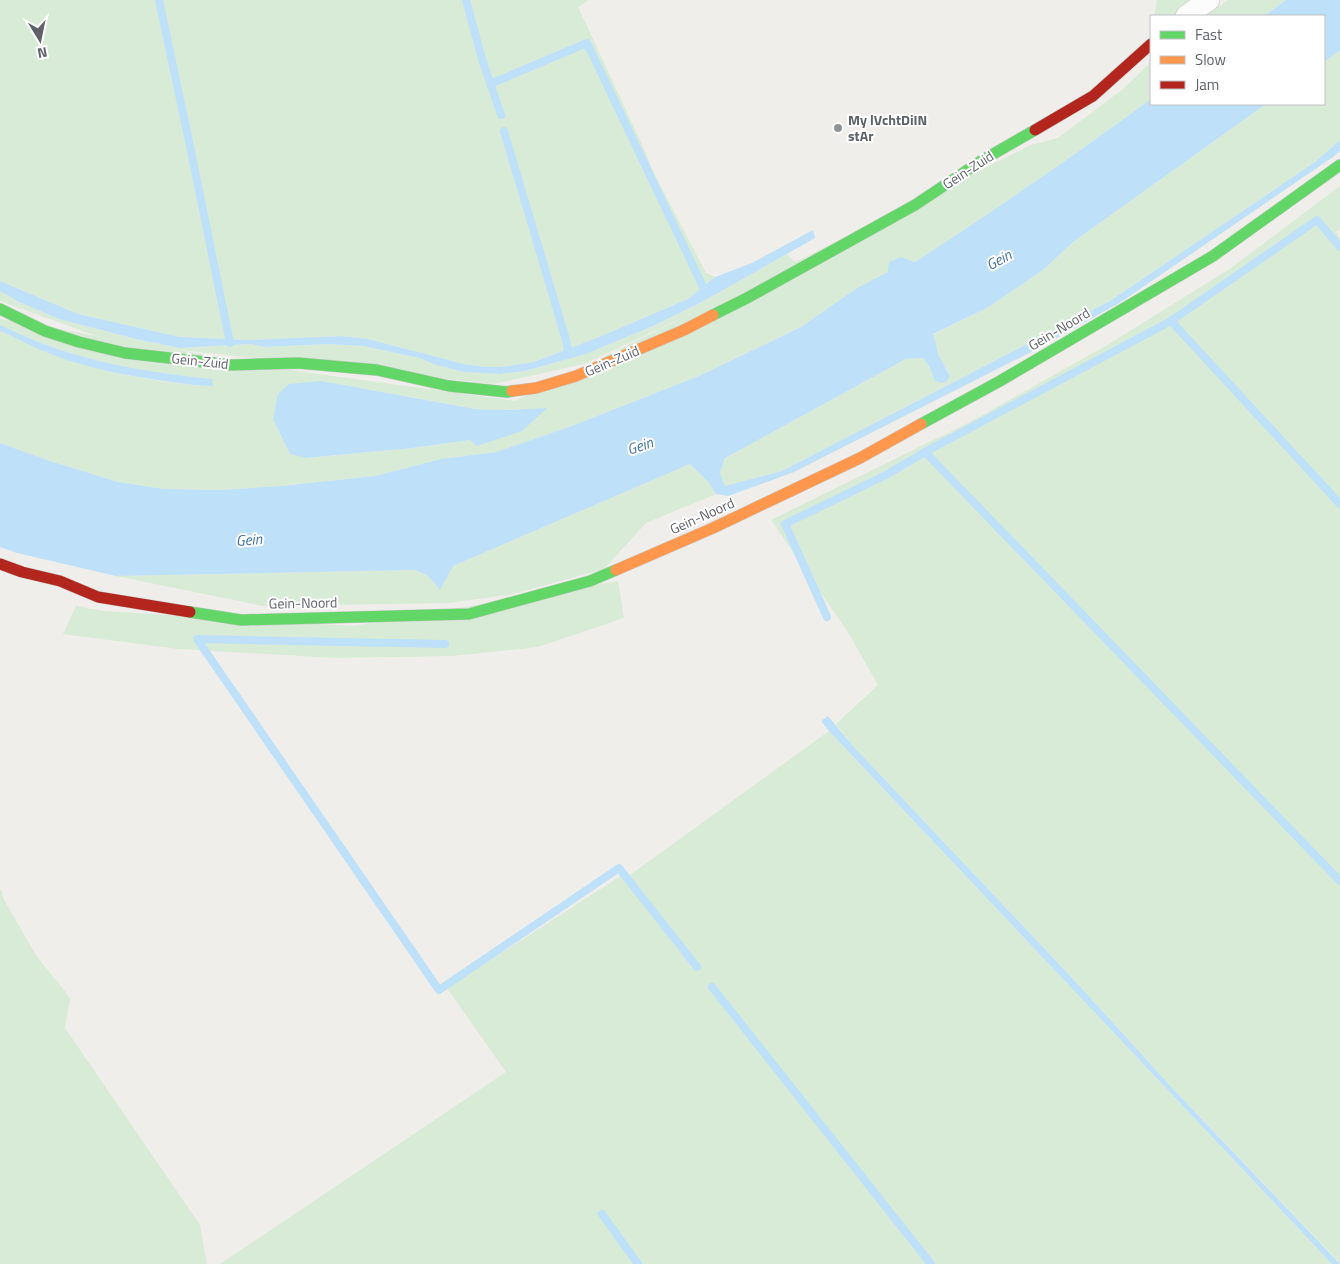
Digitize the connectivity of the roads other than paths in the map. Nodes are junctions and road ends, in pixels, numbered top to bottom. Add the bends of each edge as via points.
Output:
1 (1209, 0) edge
2 (1187, 15) edge
3 (1150, 45) edge
4 (1340, 165) edge
5 (0, 309) edge
6 (0, 564) edge

1 - 2 street
3 - 5 street, Gein-Zuid via 1093,96 981,161 915,205 684,330 576,376 536,388 507,392 449,386 377,370 298,363 231,365 125,353 45,331
4 - 6 street, Gein-Noord via 1213,256 992,386 860,458 713,528 590,581 469,614 240,620 98,597 60,581

